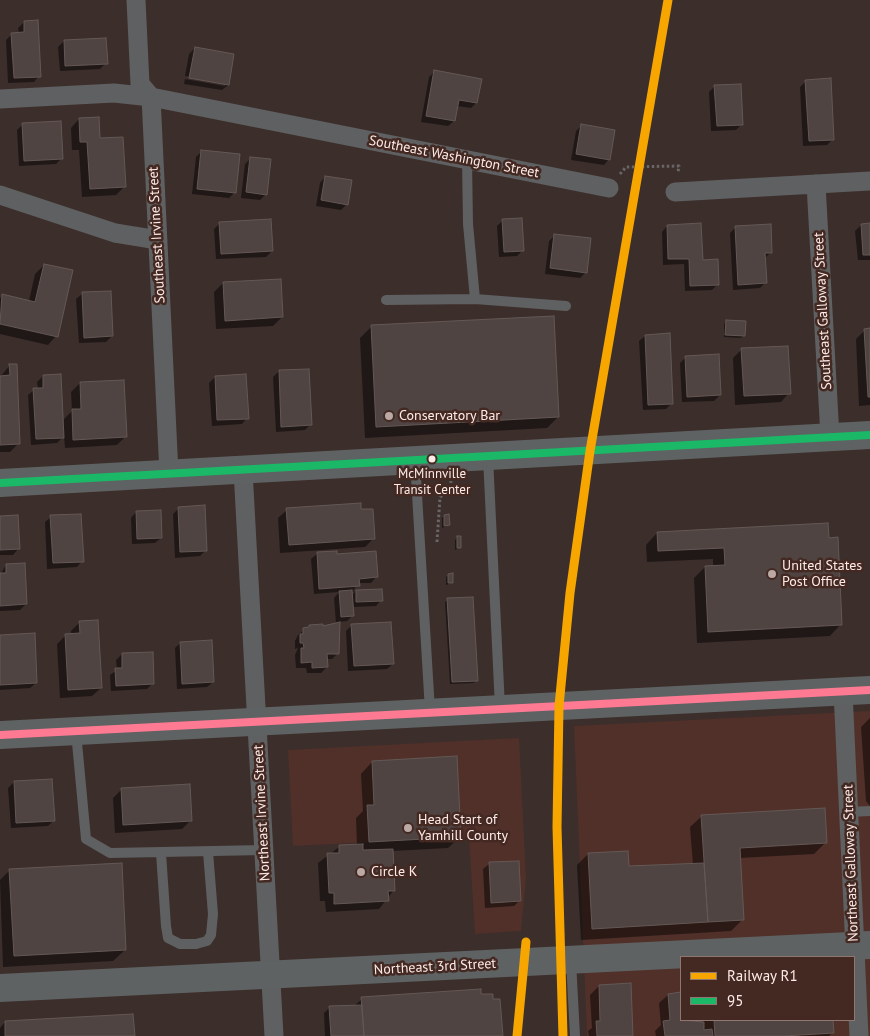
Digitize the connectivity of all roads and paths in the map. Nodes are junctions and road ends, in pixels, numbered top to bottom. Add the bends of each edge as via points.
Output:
1 (136, 0) edge
2 (151, 97) junction
3 (0, 99) edge
4 (466, 159) junction
5 (870, 181) edge
6 (816, 184) junction
7 (609, 188) joint
8 (675, 192) joint
9 (0, 195) edge
10 (158, 240) junction
11 (475, 299) junction
12 (386, 300) dead end
13 (566, 306) dead end
14 (870, 435) edge
15 (830, 438) junction
16 (488, 456) junction
17 (453, 458) junction
18 (414, 460) junction
19 (243, 470) junction
20 (169, 474) junction
21 (0, 483) edge
22 (438, 549) dead end
23 (870, 690) edge
24 (843, 691) junction
25 (500, 709) junction
26 (430, 713) junction
27 (257, 722) junction
28 (76, 732) junction
29 (0, 736) edge
30 (870, 811) edge
31 (848, 812) junction
32 (264, 850) junction
33 (208, 852) junction
34 (161, 853) junction
35 (862, 946) edge
36 (571, 960) junction
37 (271, 975) junction
38 (0, 988) edge
39 (274, 1036) edge
40 (575, 1036) edge
41 (859, 1036) edge

1 - 2 street, Southeast Irvine Street via 140,84
2 - 3 street, Southeast Washington Street via 114,93
2 - 4 street, Southeast Washington Street
2 - 10 street, Southeast Irvine Street
4 - 7 street, Southeast Washington Street
4 - 11 lane
5 - 6 street
6 - 8 street
6 - 15 street, Southeast Galloway Street
7 - 8 path via 626,167 679,166
9 - 10 street via 115,232
10 - 20 street, Southeast Irvine Street
11 - 12 lane
11 - 13 lane
14 - 15 street
15 - 16 street
16 - 17 street
16 - 25 lane
17 - 18 street
17 - 22 path via 450,491 440,497
18 - 19 street
18 - 26 lane
19 - 20 street
19 - 27 street, Northeast Irvine Street
20 - 21 street
23 - 24 street
24 - 25 street
24 - 31 street, Northeast Galloway Street
25 - 26 street
26 - 27 street
27 - 28 street
27 - 32 street, Northeast Irvine Street
28 - 29 street
28 - 34 lane via 86,839 110,853
30 - 31 lane
31 - 35 street, Northeast Galloway Street
32 - 33 lane
32 - 37 street, Northeast Irvine Street
33 - 34 lane
33 - 34 lane via 213,914 211,935 207,941 196,944 180,944 168,938
35 - 36 street, Northeast 3rd Street
35 - 41 street, Northeast Galloway Street
36 - 37 street, Northeast 3rd Street
36 - 40 lane
37 - 38 street, Northeast 3rd Street
37 - 39 street, Northeast Irvine Street

